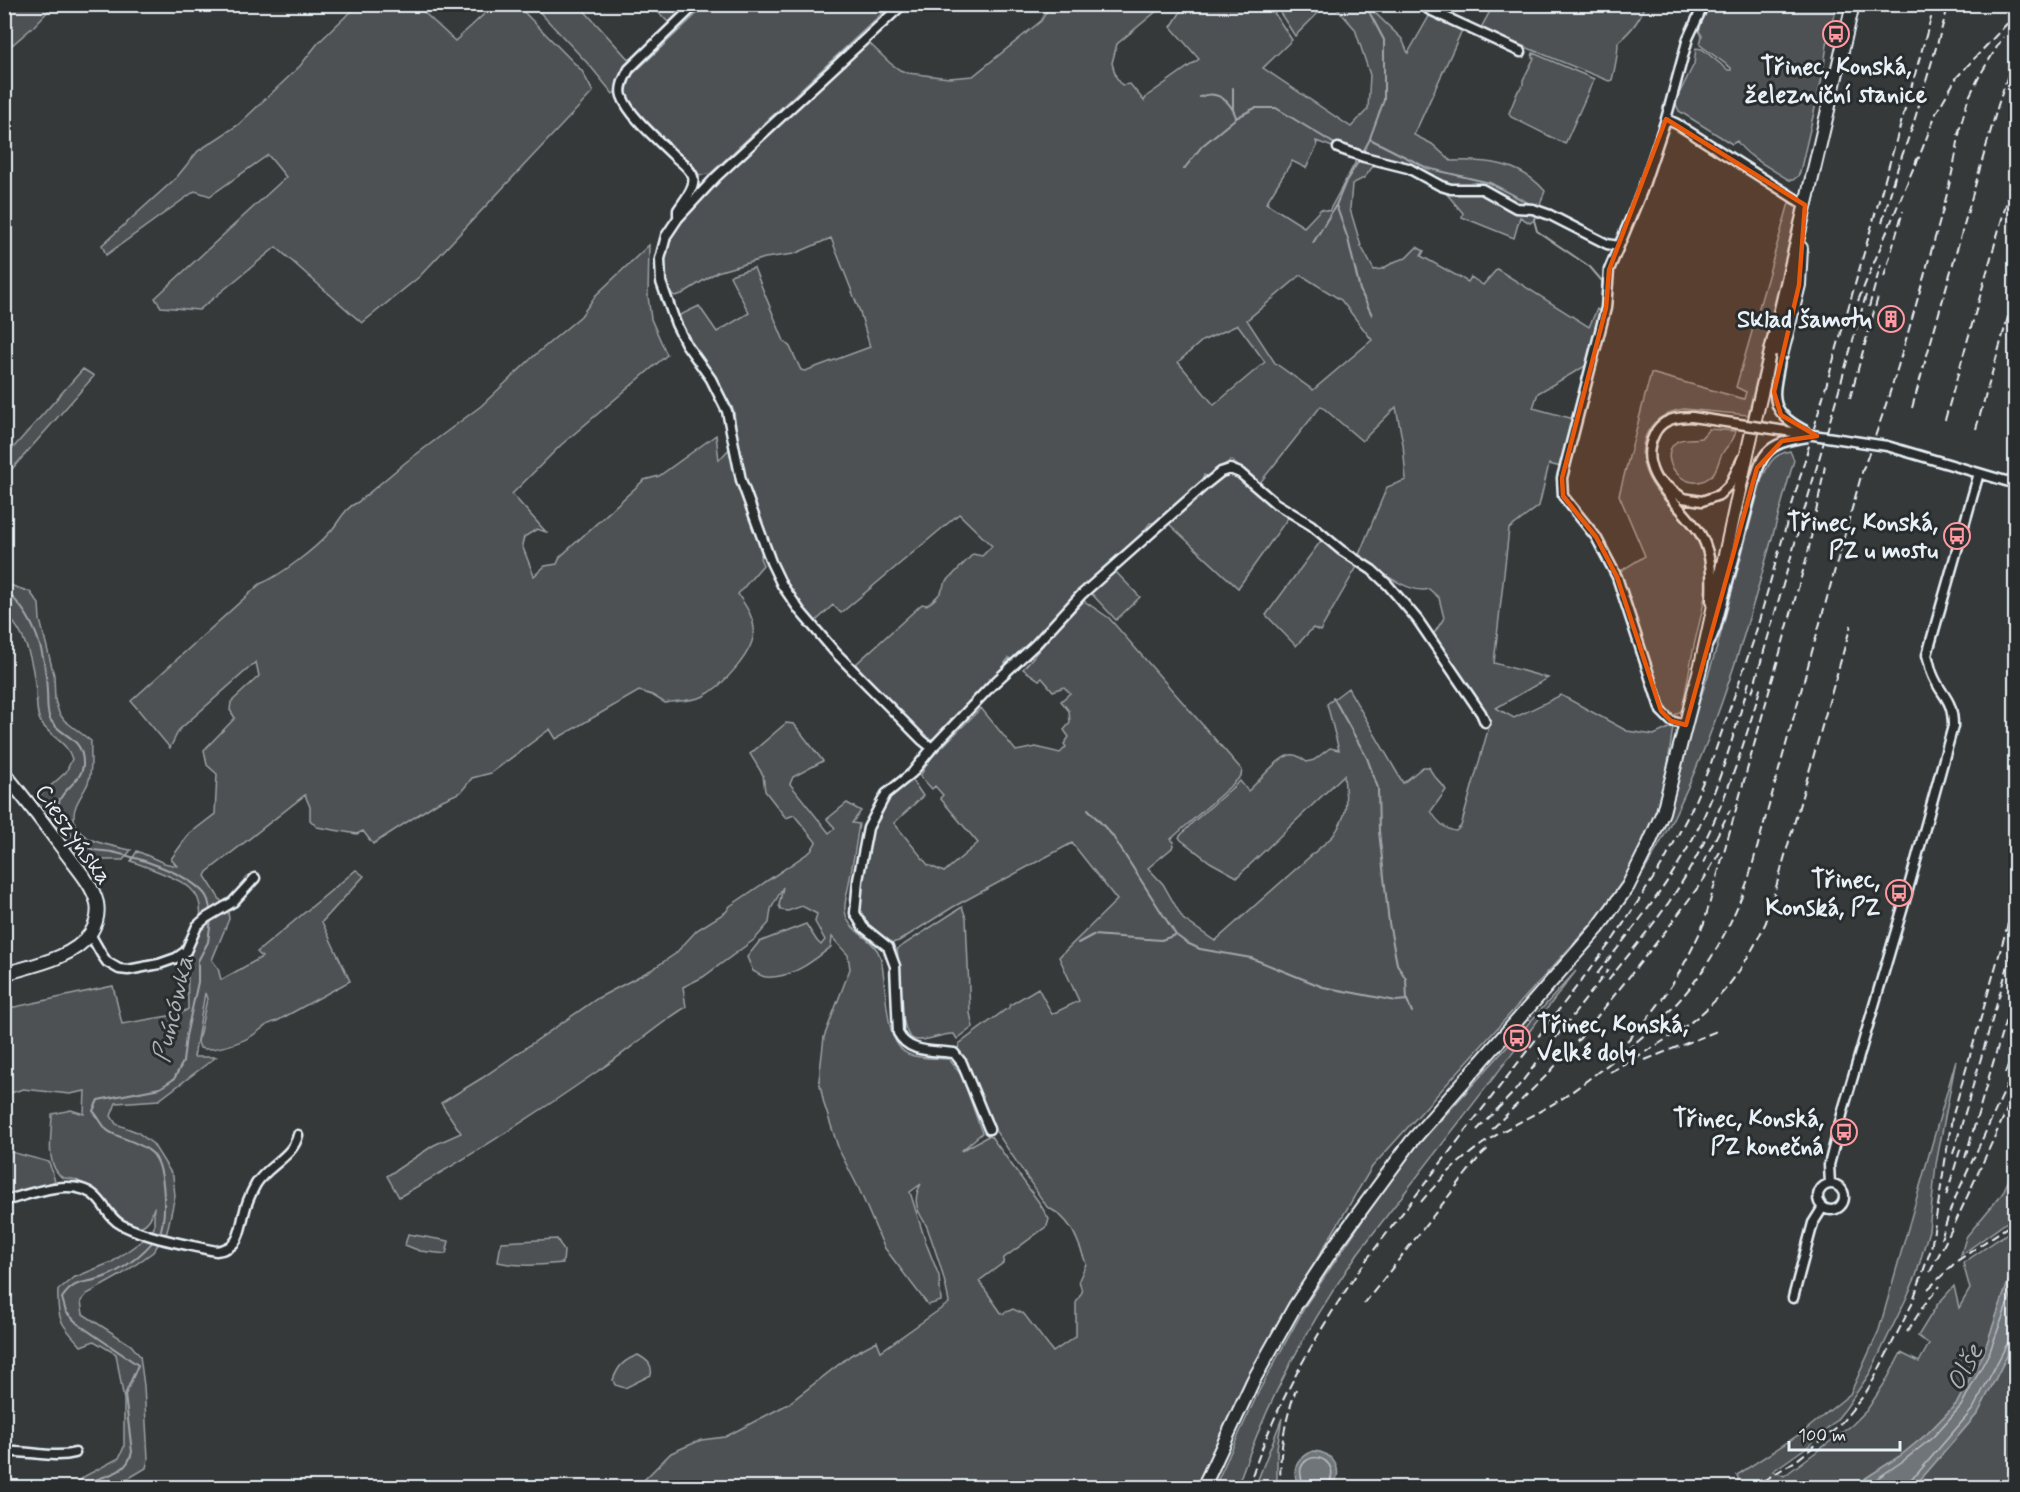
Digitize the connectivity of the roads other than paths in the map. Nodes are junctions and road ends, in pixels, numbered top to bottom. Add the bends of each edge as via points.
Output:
1 (696, 4) edge
2 (903, 4) edge
3 (1424, 4) edge
4 (1704, 4) edge
5 (1853, 4) edge
6 (1521, 52) dead end
7 (1666, 119) junction
8 (1338, 148) dead end
9 (1805, 205) junction
10 (678, 218) junction
11 (1800, 226) junction
12 (1618, 246) junction
13 (1781, 356) joint
14 (1817, 436) junction
15 (1749, 445) junction
16 (1979, 473) junction
17 (1658, 480) junction
18 (2016, 484) edge
19 (1711, 614) junction
20 (1701, 665) junction
21 (1485, 722) dead end
22 (1686, 726) junction
23 (932, 748) junction
24 (4, 773) edge
25 (255, 878) dead end
26 (90, 934) junction
27 (4, 974) edge
28 (989, 1129) dead end
29 (298, 1135) dead end
30 (1830, 1184) junction
31 (4, 1201) edge
32 (1823, 1207) junction
33 (1793, 1298) dead end
34 (4, 1452) edge
35 (75, 1453) dead end
36 (1203, 1488) edge

1 - 10 street via 629,69 621,94 693,177
2 - 10 street via 716,177
3 - 6 street
4 - 7 street via 1688,38
5 - 9 main road
7 - 9 street
7 - 12 street via 1642,191
8 - 12 street via 1408,168 1451,189 1482,189 1516,208 1537,210
9 - 11 main road
10 - 23 street via 662,245 661,282 686,344 711,379 727,411 741,480 782,585 835,652
11 - 13 main road via 1799,285
11 - 15 main road
12 - 22 street via 1609,270 1606,308 1562,478 1563,496 1596,537 1617,577 1661,711 1671,721
13 - 14 street, bridge via 1774,392 1781,415
14 - 16 street, bridge via 1887,446
14 - 17 street, bridge via 1692,417 1671,418 1658,427 1651,440 1651,467
14 - 20 street, bridge via 1782,441 1772,447 1757,468 1716,627
15 - 17 street via 1730,484 1719,495 1702,501 1683,498
15 - 19 main road
16 - 18 street
16 - 30 street via 1927,655 1932,675 1949,701 1953,726 1844,1107 1829,1165
17 - 19 street via 1703,538 1711,566
19 - 20 main road
20 - 22 main road
21 - 23 street via 1417,619 1388,585 1230,469 1206,483 1081,595
22 - 36 main road via 1663,812 1628,886 1598,928 1411,1142 1345,1231 1295,1306 1253,1381
23 - 28 street via 912,773 886,794 868,828 855,913 863,927 889,951 895,966 901,1038 918,1050 954,1053
24 - 26 main road, Cieszyńska via 93,893 98,911
25 - 26 street via 233,903 197,926 186,951 159,964 119,969 107,962
26 - 27 main road via 68,952
29 - 31 street via 295,1145 257,1183 244,1214 242,1232 224,1250 165,1240 119,1224 96,1197 78,1187 64,1186
30 - 32 street via 1820,1190 1819,1202
30 - 32 street via 1842,1189 1844,1201 1838,1209
32 - 33 street via 1813,1223
34 - 35 street

